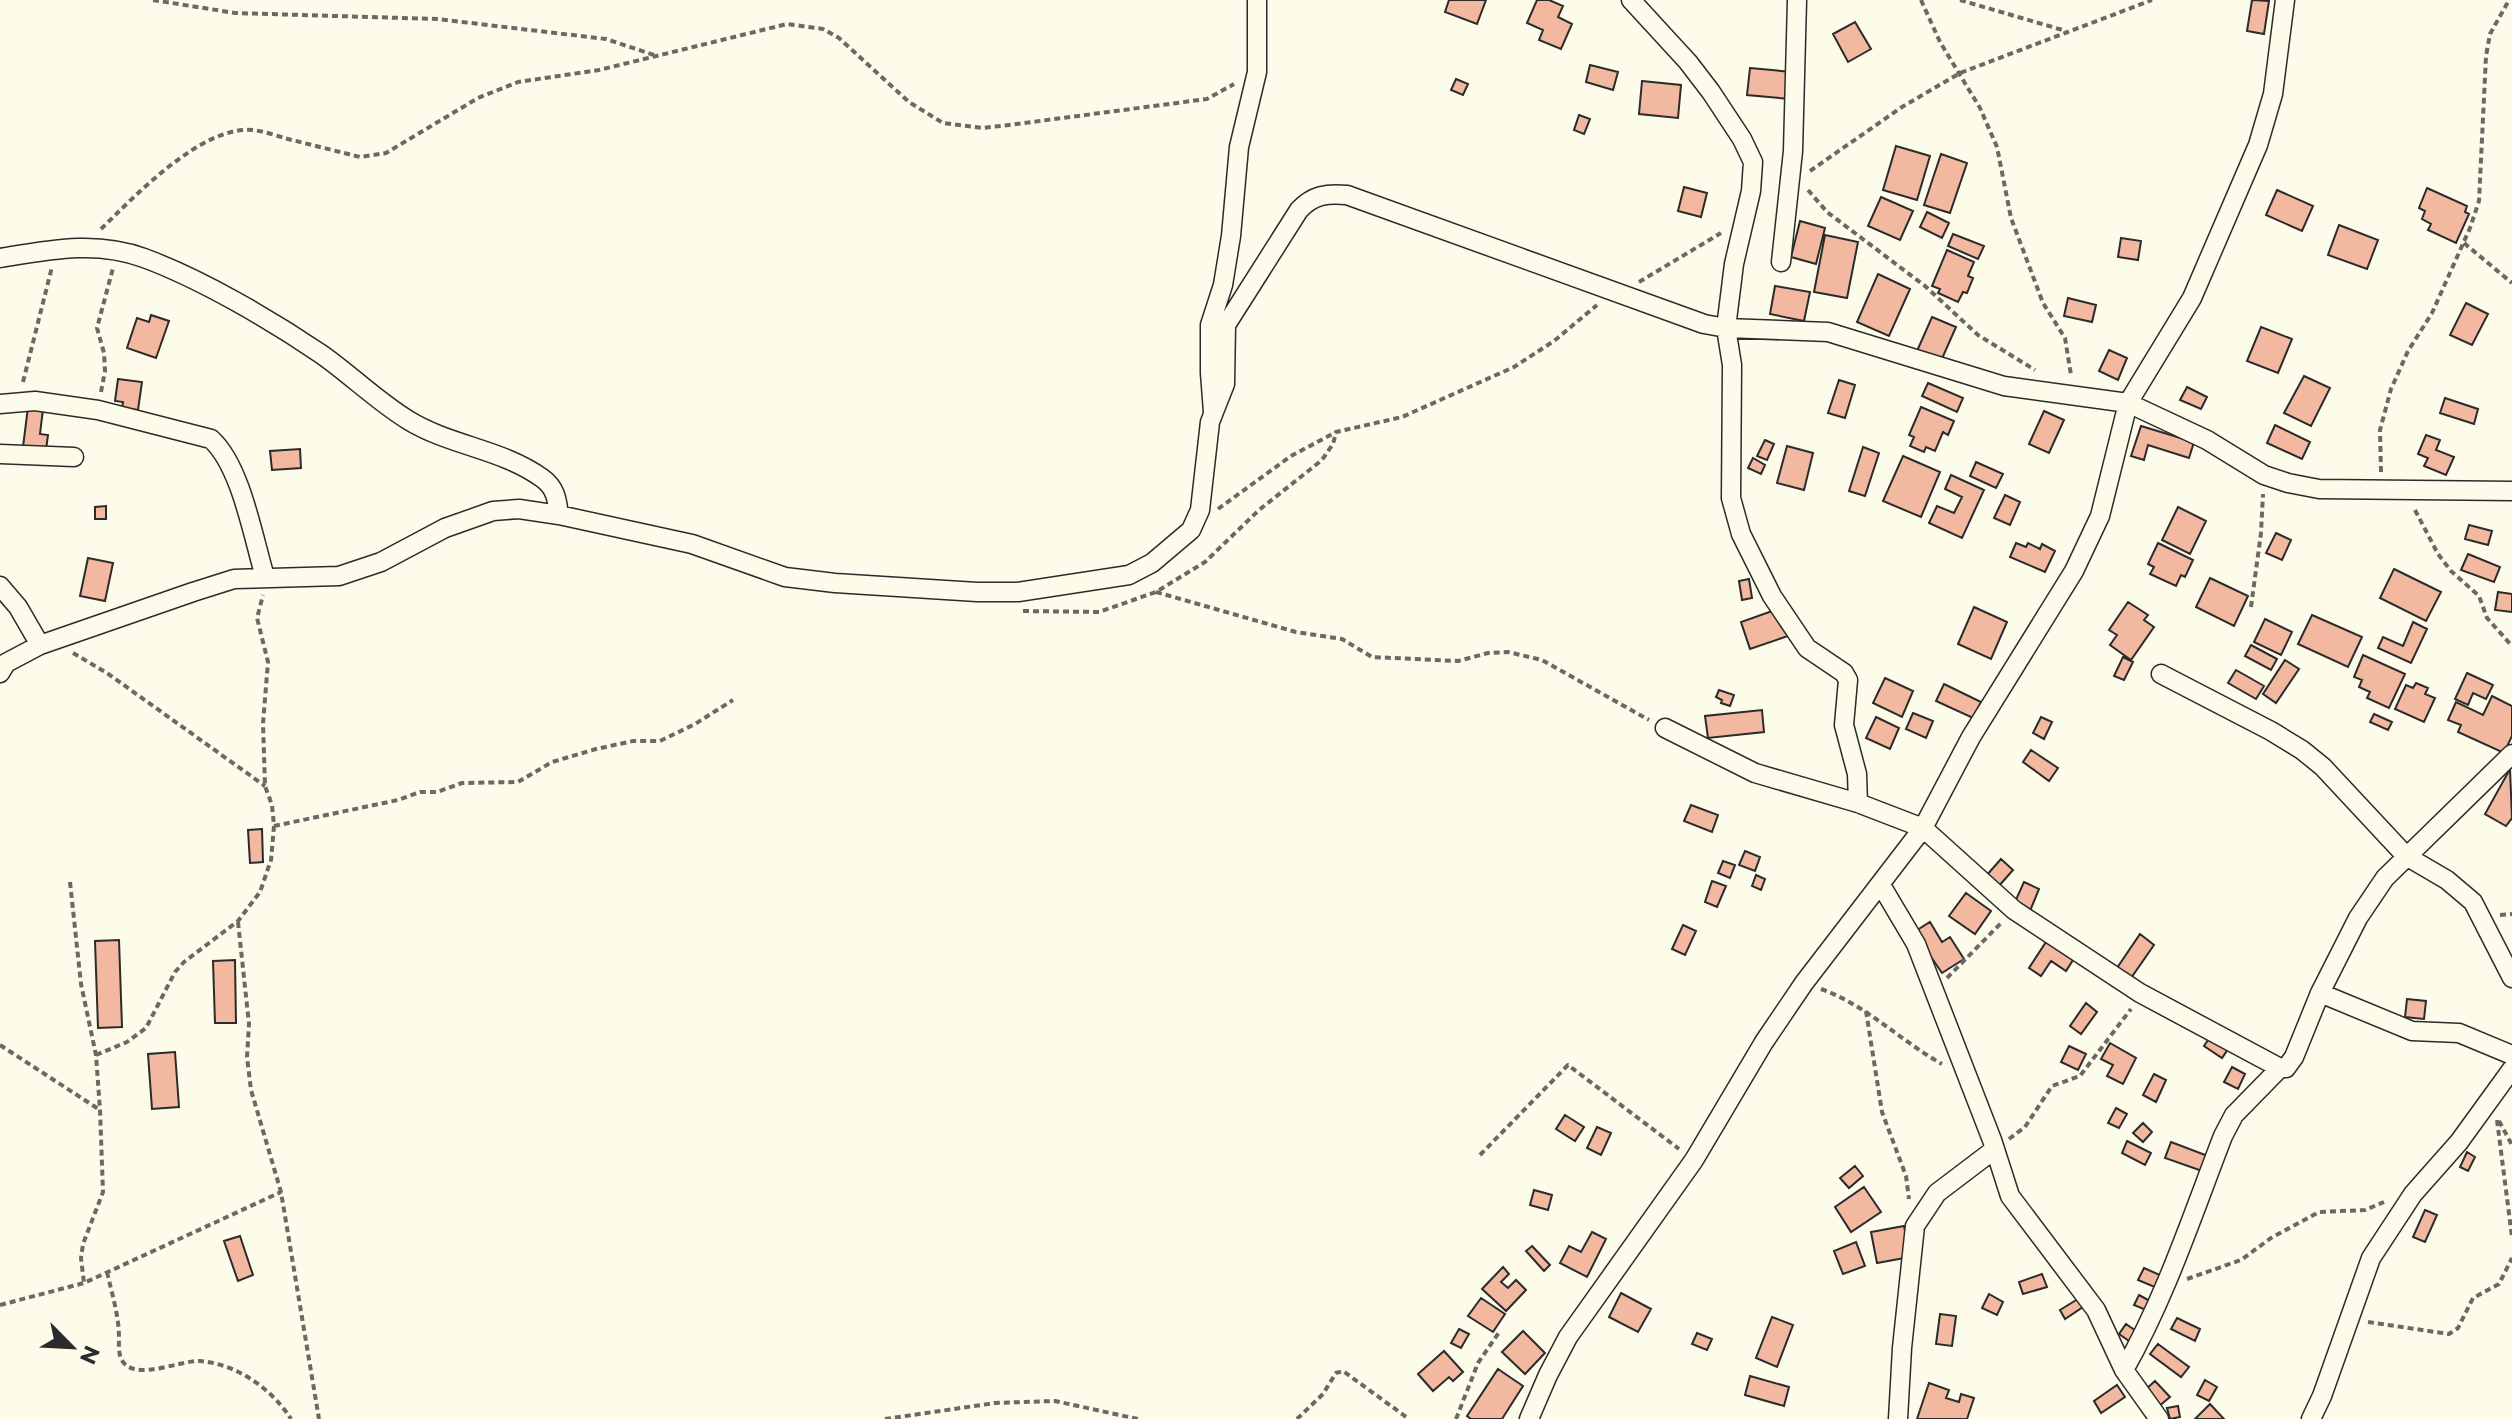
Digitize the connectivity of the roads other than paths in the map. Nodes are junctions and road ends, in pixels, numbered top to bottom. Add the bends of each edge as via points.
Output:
1 (1257, 0) edge
2 (1631, 0) edge
3 (1797, 0) edge
4 (2285, 0) edge
5 (0, 258) edge
6 (1781, 262) dead end
7 (1726, 328) junction
8 (2128, 403) junction
9 (9, 404) edge
10 (1213, 414) junction
11 (0, 454) edge
12 (74, 457) dead end
13 (2512, 491) edge
14 (559, 515) junction
15 (265, 577) junction
16 (0, 586) edge
17 (47, 644) junction
18 (0, 673) edge
19 (2161, 674) dead end
20 (1665, 728) road end
21 (2512, 754) edge
22 (1858, 803) junction
23 (1923, 828) junction
24 (2406, 856) junction
25 (1881, 885) junction
26 (2512, 978) edge
27 (2320, 993) junction
28 (2512, 1055) edge
29 (2280, 1068) junction
30 (2512, 1069) edge
31 (1995, 1149) junction
32 (2124, 1370) junction
33 (1529, 1419) edge
34 (1898, 1419) edge
35 (2159, 1419) edge
36 (2311, 1419) edge

1 - 10 street via 1257,72 1239,147 1223,285 1210,325
2 - 7 street via 1688,62 1753,162
3 - 6 street via 1794,180
4 - 8 street via 2273,94 2258,145 2192,298
5 - 14 street via 84,246 144,258 235,302 321,355 411,422 506,458 546,480 556,493
7 - 8 street via 1828,332 2004,386
7 - 10 street via 1347,195 1316,196 1299,210 1230,317 1224,333 1225,384
7 - 22 street via 1732,365 1731,498 1741,534 1772,596 1807,648 1848,680 1844,725 1857,774
8 - 13 street via 2288,483 2319,489
8 - 23 street via 2100,516 2087,546 1971,737
9 - 15 street via 35,401 98,410 211,439 232,468
10 - 14 street via 1200,510 1191,530 1129,575 1028,591 785,577 692,544
11 - 12 street
14 - 15 street via 493,511 339,576
15 - 17 street via 234,579
16 - 17 street
17 - 18 street via 6,663
19 - 24 street via 2302,750
20 - 22 street via 1755,773
21 - 24 street
22 - 23 street
23 - 25 street
23 - 29 street via 2014,910 2140,993
24 - 26 street via 2473,902
24 - 27 street via 2358,918
25 - 31 street via 1916,944
25 - 33 street via 1804,983 1694,1160 1568,1337
27 - 28 street via 2412,1031 2459,1033
27 - 29 street via 2291,1063
29 - 32 street via 2234,1115 2223,1136 2167,1286
30 - 36 street via 2492,1110 2413,1194 2371,1258
31 - 32 street via 2010,1196 2096,1310
31 - 34 street via 1937,1193 1915,1226
32 - 35 street

